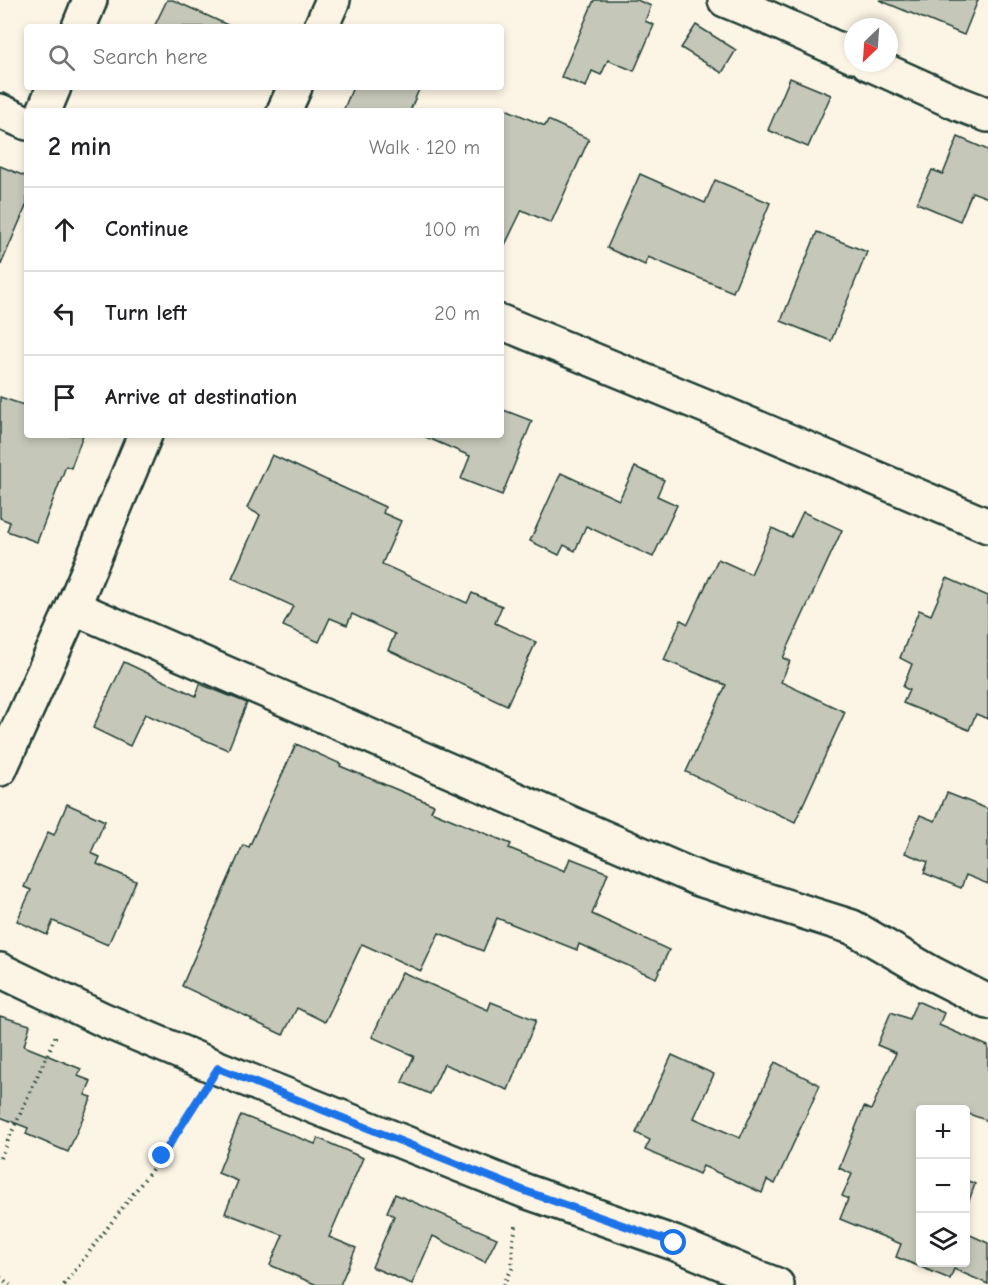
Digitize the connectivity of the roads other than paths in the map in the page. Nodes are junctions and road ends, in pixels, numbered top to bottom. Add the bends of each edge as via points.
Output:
1 (90, 0) edge
2 (333, 0) edge
3 (725, 0) edge
4 (80, 24) edge
5 (322, 24) edge
6 (844, 52) edge
7 (888, 72) edge
8 (53, 90) edge
9 (294, 90) edge
10 (45, 108) edge
11 (285, 108) edge
12 (0, 111) edge
13 (988, 116) edge
14 (24, 122) edge
15 (504, 323) edge
16 (144, 438) edge
17 (988, 526) edge
18 (72, 607) junction
19 (0, 770) edge
20 (0, 970) edge
21 (988, 1002) edge
22 (777, 1285) edge

1 - 4 street
2 - 5 street
3 - 6 street
7 - 13 street
8 - 10 street
9 - 11 street
12 - 14 street
15 - 17 street
16 - 18 street
18 - 19 street
18 - 21 street via 699,879 852,927
20 - 22 street via 218,1068 525,1191 674,1243

